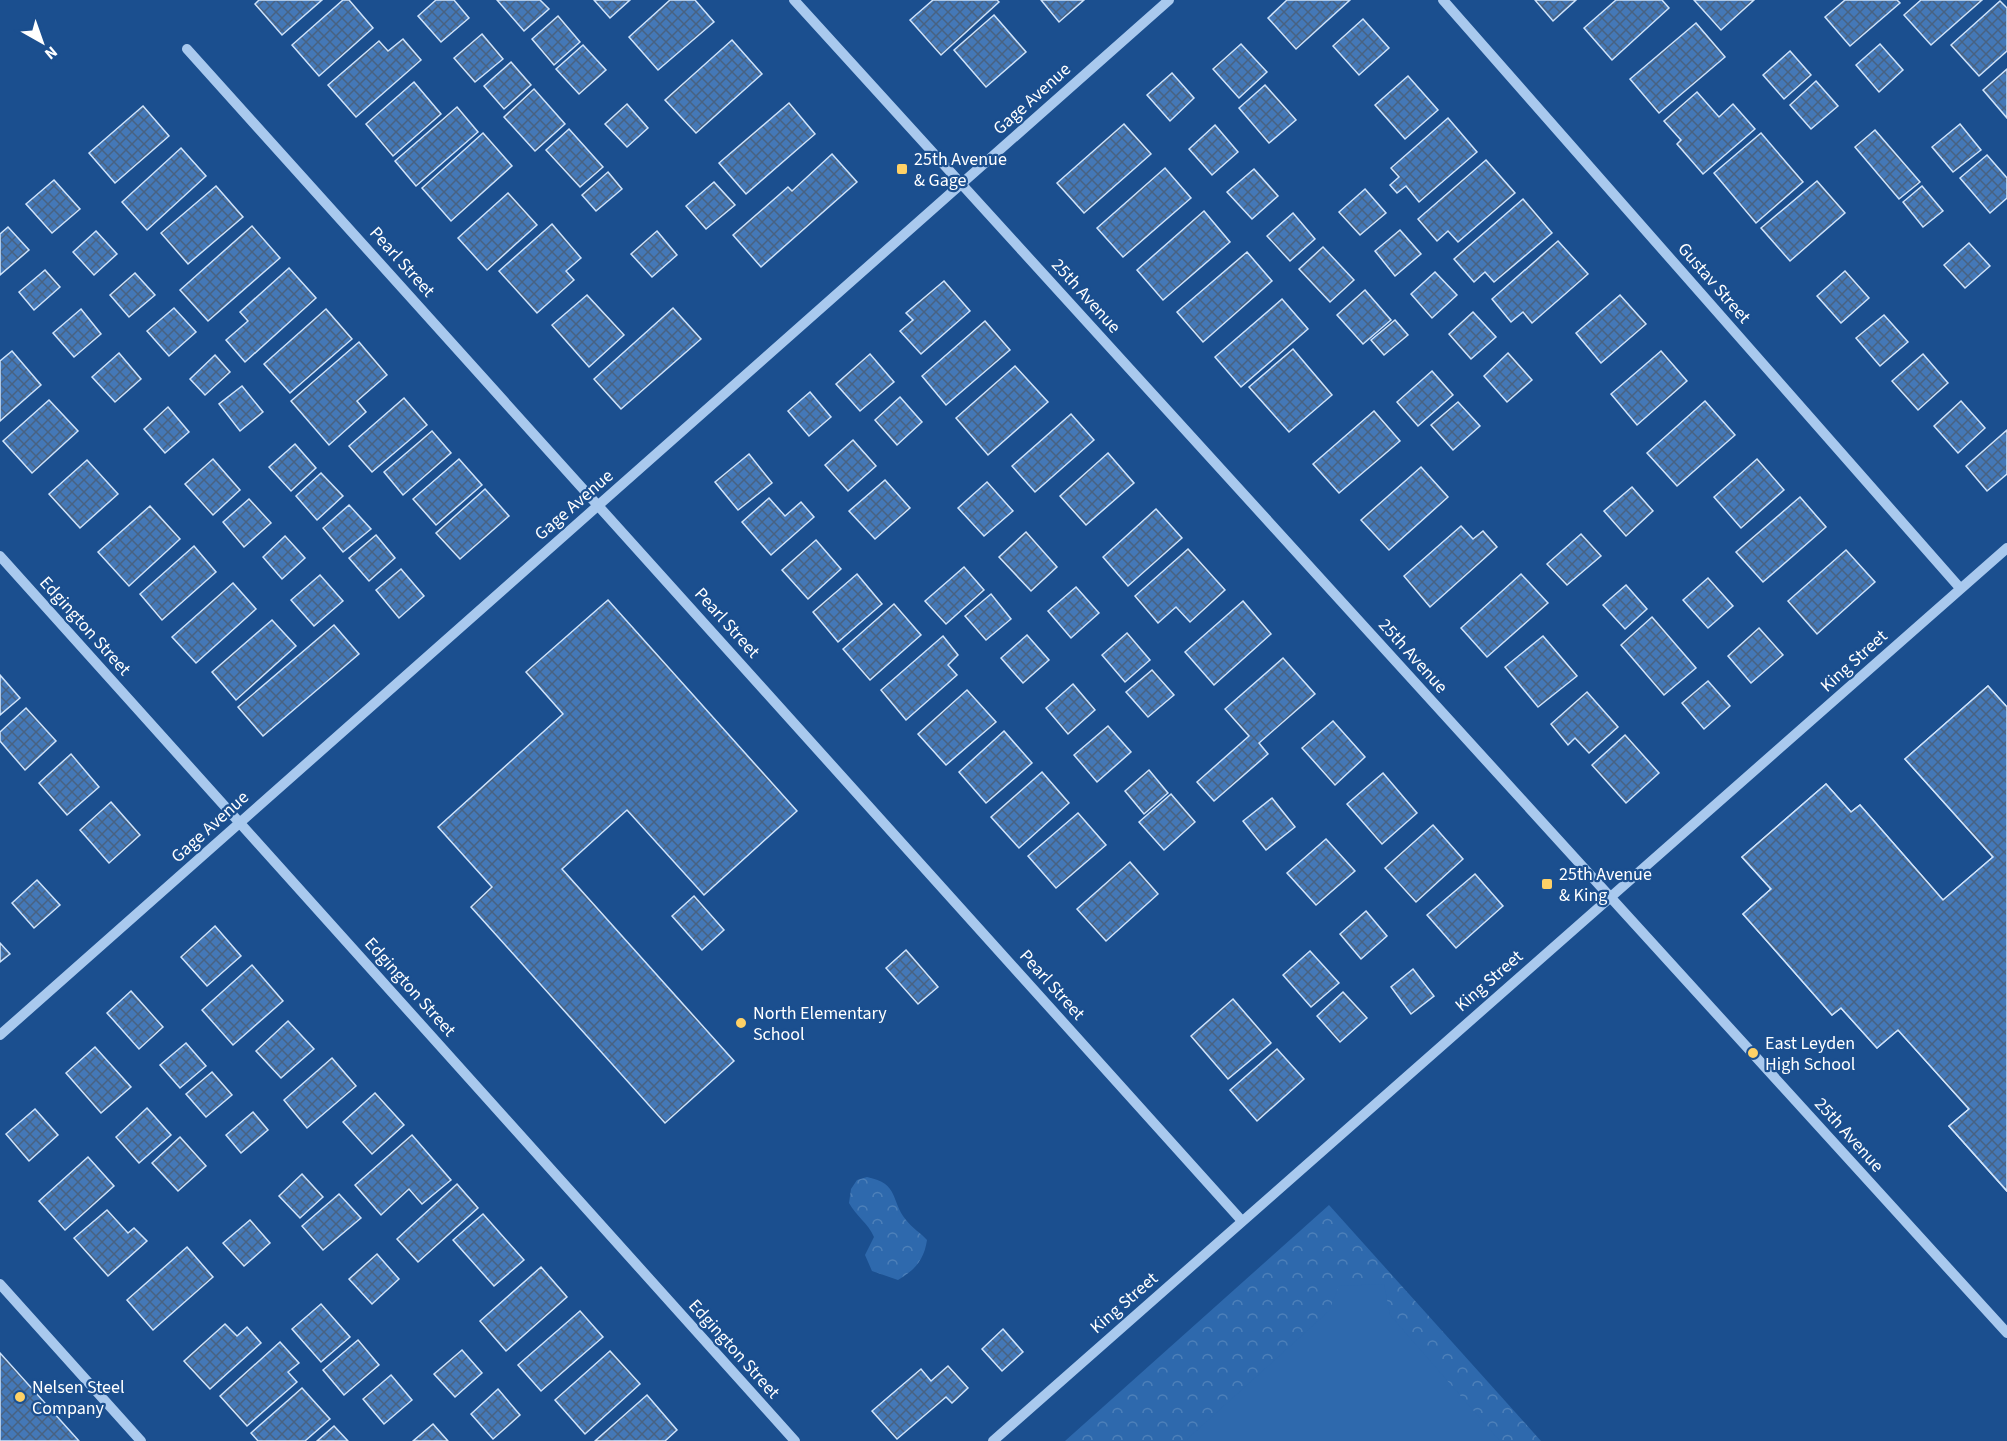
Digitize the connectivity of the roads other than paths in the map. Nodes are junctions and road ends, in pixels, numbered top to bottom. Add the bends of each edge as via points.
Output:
1 (794, 0) edge
2 (1169, 0) edge
3 (1443, 0) edge
4 (187, 49) dead end
5 (961, 184) junction
6 (599, 505) junction
7 (2007, 548) edge
8 (0, 556) edge
9 (1960, 588) junction
10 (240, 823) junction
11 (1610, 898) junction
12 (0, 1035) edge
13 (1242, 1221) junction
14 (0, 1284) edge
15 (2007, 1333) edge
16 (141, 1441) edge
17 (795, 1441) edge
18 (993, 1441) edge

1 - 5 street, 25th Avenue
2 - 5 street, Gage Avenue
3 - 9 street, Gustav Street
4 - 6 street, Pearl Street
5 - 6 street, Gage Avenue
5 - 11 street, 25th Avenue
6 - 10 street, Gage Avenue
6 - 13 street, Pearl Street
7 - 9 street, King Street
8 - 10 street, Edgington Street
9 - 11 street, King Street
10 - 12 street, Gage Avenue
10 - 17 street, Edgington Street
11 - 13 street, King Street
11 - 15 street, 25th Avenue
13 - 18 street, King Street
14 - 16 street

